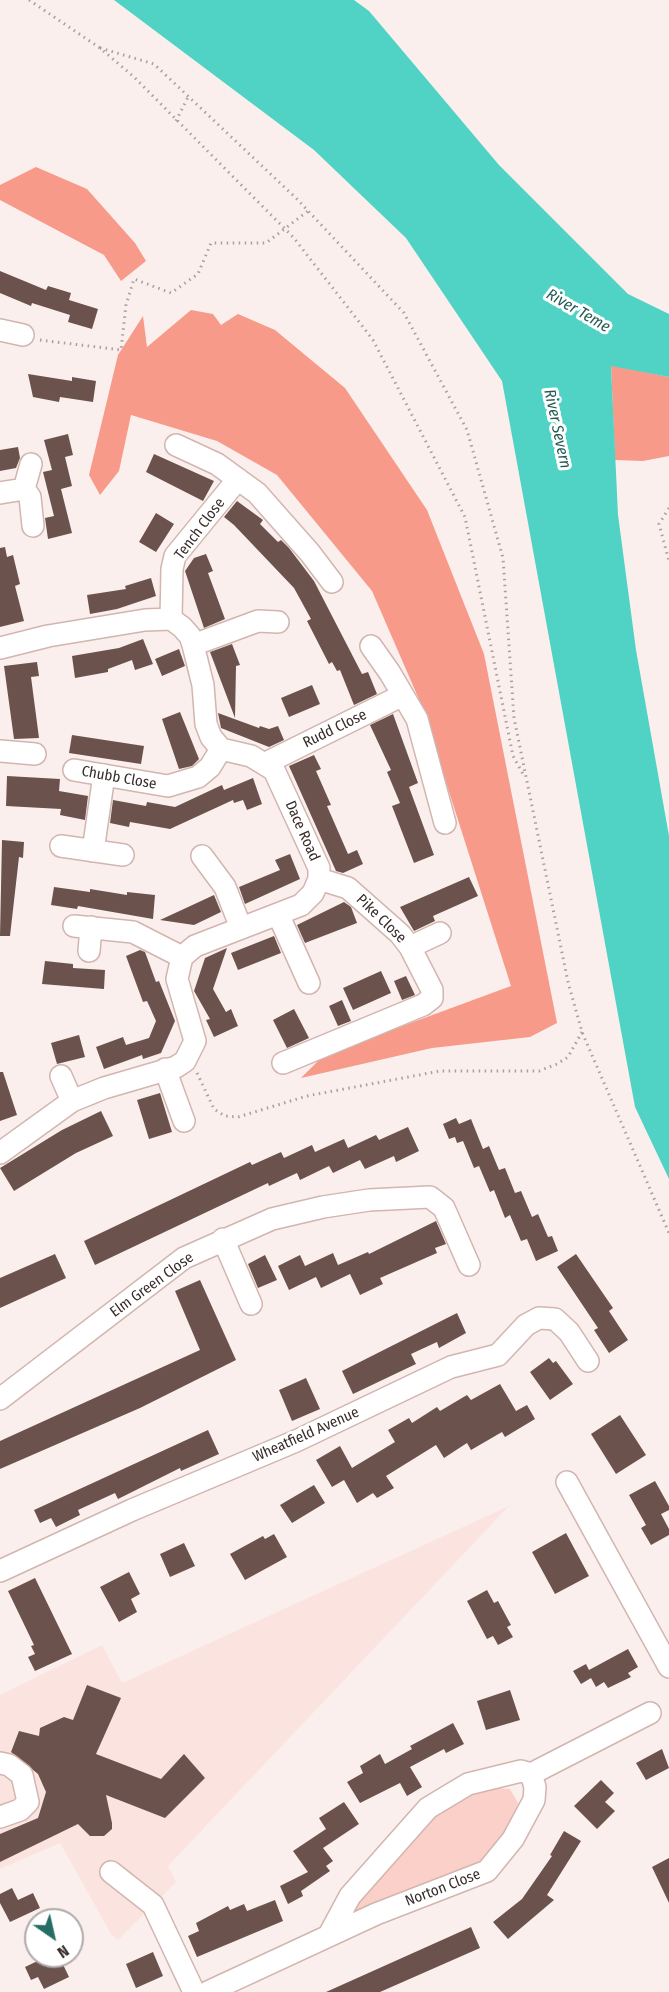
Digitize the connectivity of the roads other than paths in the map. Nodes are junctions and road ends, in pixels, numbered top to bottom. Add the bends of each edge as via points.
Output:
1 (0, 330) edge
2 (23, 335) road end
3 (176, 445) dead end
4 (31, 464) dead end
5 (238, 479) junction
6 (24, 489) junction
7 (0, 493) edge
8 (33, 526) dead end
9 (332, 582) dead end
10 (171, 619) junction
11 (278, 622) dead end
12 (193, 645) junction
13 (371, 646) dead end
14 (0, 648) edge
15 (403, 695) junction
16 (221, 749) junction
17 (0, 751) edge
18 (35, 754) dead end
19 (266, 763) junction
20 (74, 770) dead end
21 (104, 775) junction
22 (445, 823) dead end
23 (61, 846) dead end
24 (93, 851) junction
25 (123, 855) dead end
26 (202, 856) dead end
27 (319, 879) junction
28 (278, 914) junction
29 (241, 928) junction
30 (440, 933) dead end
31 (410, 947) junction
32 (89, 951) dead end
33 (182, 957) junction
34 (309, 983) dead end
35 (283, 1062) dead end
36 (175, 1065) junction
37 (62, 1076) dead end
38 (72, 1101) junction
39 (184, 1120) dead end
40 (0, 1153) edge
41 (223, 1239) junction
42 (469, 1265) dead end
43 (251, 1304) dead end
44 (588, 1361) dead end
45 (0, 1399) edge
46 (567, 1482) dead end
47 (0, 1571) edge
48 (669, 1667) edge
49 (650, 1713) dead end
50 (0, 1763) edge
51 (531, 1774) junction
52 (0, 1817) edge
53 (111, 1872) dead end
54 (329, 1935) junction
55 (194, 1992) edge
56 (208, 1992) edge

1 - 2 street
3 - 5 street via 217,464
4 - 6 street
5 - 9 street via 257,493
5 - 10 street, Tench Close via 176,556
6 - 7 street
6 - 8 street via 30,497
10 - 12 street via 190,636
10 - 14 street via 48,636
11 - 12 street via 258,621
12 - 16 street via 203,685 207,730
13 - 15 street
15 - 19 street, Rudd Close
15 - 22 street via 417,719
16 - 19 street
16 - 21 street, Chubb Close via 210,767 184,783 168,786
17 - 18 street
19 - 27 street, Dace Road via 278,778 319,868
20 - 21 street, Chubb Close
21 - 24 street
23 - 24 street
24 - 25 street
26 - 29 street via 225,887
27 - 28 street, Dace Road via 313,893 301,905
27 - 31 street, Pike Close via 348,888
28 - 29 street, Dace Road
28 - 34 street
29 - 33 street, Dace Road via 195,946
30 - 31 street, Pike Close
31 - 35 street, Pike Close via 432,998
32 - 33 street via 82,927 133,932
33 - 36 street via 177,979 195,1041
36 - 38 street
36 - 39 street
37 - 38 street
38 - 40 street
41 - 42 street, Elm Green Close via 272,1219 323,1207 430,1197 444,1208
41 - 43 street
41 - 45 street, Elm Green Close via 165,1271
44 - 47 street, Wheatfield Avenue via 555,1319 540,1318 526,1325 498,1355 451,1367 296,1441
46 - 48 street
49 - 51 street
50 - 52 street via 22,1775 28,1802 20,1810
51 - 54 street via 520,1771 468,1784 428,1808 350,1896
51 - 54 street, Norton Close via 534,1800 513,1839 487,1872
53 - 55 street via 153,1905
54 - 56 street, Norton Close

